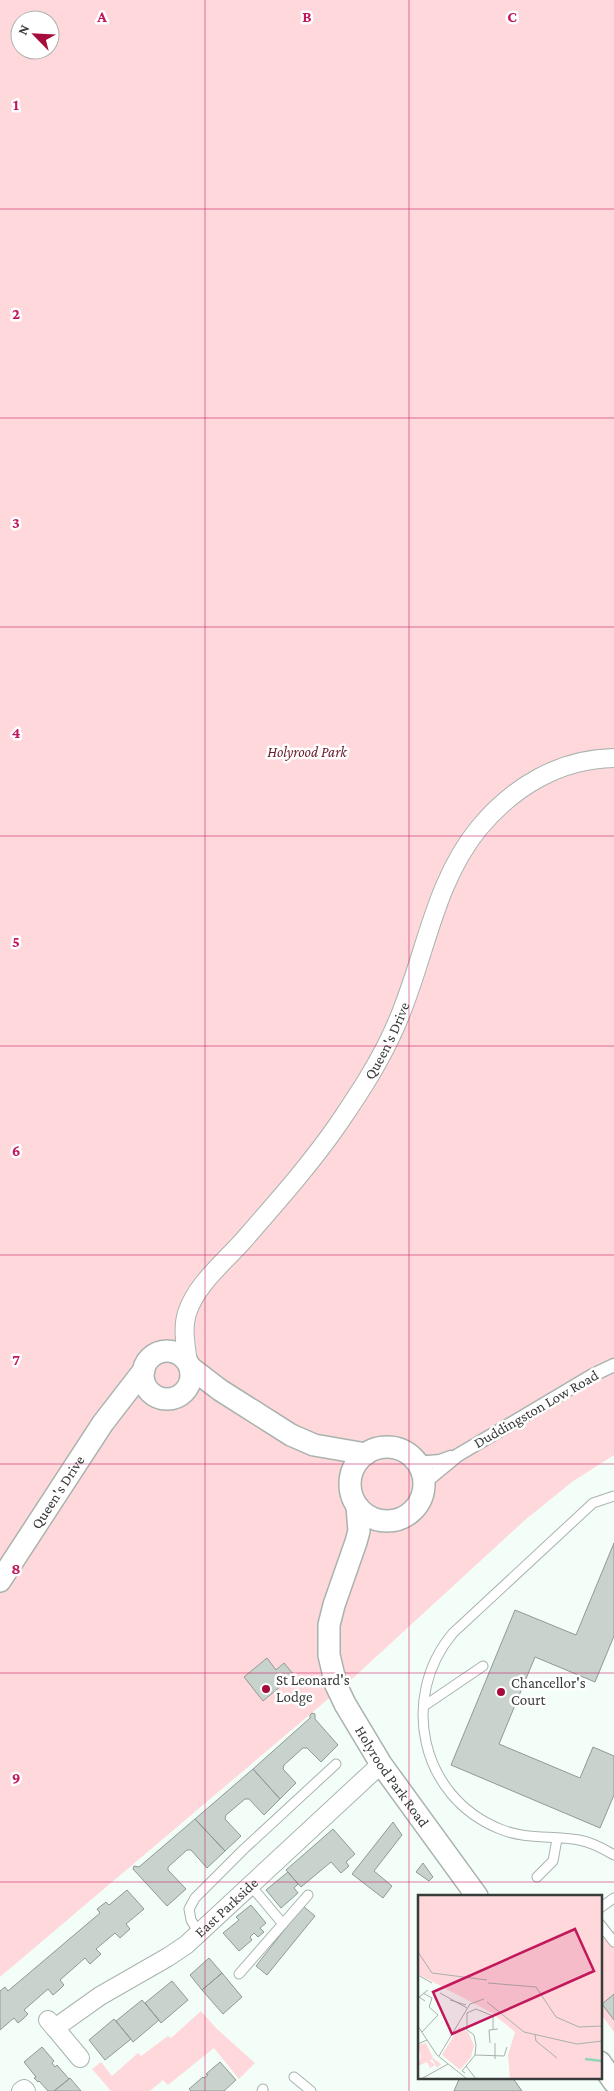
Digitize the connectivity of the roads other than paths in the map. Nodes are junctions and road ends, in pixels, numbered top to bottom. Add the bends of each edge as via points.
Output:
1 (614, 758) edge
2 (189, 1365) junction
3 (614, 1365) edge
4 (144, 1370) junction
5 (187, 1390) junction
6 (220, 1390) junction
7 (153, 1395) junction
8 (119, 1404) junction
9 (314, 1445) junction
10 (366, 1454) junction
11 (458, 1455) junction
12 (418, 1463) junction
13 (424, 1483) junction
14 (350, 1485) junction
15 (614, 1496) edge
16 (356, 1506) junction
17 (395, 1521) junction
18 (351, 1560) junction
19 (0, 1582) edge
20 (483, 1666) dead end
21 (424, 1706) junction
22 (336, 1764) dead end
23 (380, 1764) junction
24 (557, 1839) junction
25 (614, 1855) edge
26 (537, 1877) dead end
27 (251, 1886) junction
28 (308, 1895) dead end
29 (476, 1895) edge
30 (614, 1898) edge
31 (602, 1907) edge
32 (283, 1924) junction
33 (602, 1927) edge
34 (200, 1933) junction
35 (614, 1942) edge
36 (239, 1974) dead end
37 (80, 2058) dead end
38 (602, 2065) edge
39 (294, 2077) dead end
40 (614, 2082) edge
41 (21, 2091) edge
42 (26, 2091) edge
43 (311, 2091) edge

1 - 2 street, Queen's Drive via 571,764 546,774 498,806 478,829 442,892 396,1025 355,1099 289,1188 194,1298 185,1323
2 - 4 street, Queen's Drive via 178,1354 164,1352 151,1358
2 - 5 street, Queen's Drive via 191,1381
2 - 6 street, Queen's Drive
3 - 11 street, Duddingston Low Road
4 - 7 street via 145,1384
4 - 8 street, Queen's Drive
5 - 6 street, Queen's Drive via 198,1387
5 - 7 street, Queen's Drive via 171,1399
6 - 9 street, Queen's Drive via 270,1423
7 - 8 street, Queen's Drive via 135,1396
8 - 19 street, Queen's Drive via 103,1423
9 - 10 street, Queen's Drive
9 - 14 street, Queen's Drive via 325,1453
10 - 12 street, Queen's Drive via 379,1448 394,1448 407,1453
10 - 14 street via 352,1471
11 - 12 street
11 - 13 street
12 - 13 street
13 - 17 street via 422,1498 414,1510
14 - 16 street, Queen's Drive
15 - 21 lane via 593,1503 453,1632 436,1655
16 - 17 street via 374,1519
16 - 18 street, Queen's Drive via 359,1531
17 - 18 street via 374,1532
18 - 23 street, Holyrood Park Road via 330,1620 329,1655 341,1697
20 - 21 lane
21 - 24 lane via 423,1734 432,1763 460,1803 500,1829 530,1837
22 - 34 lane via 195,1898 189,1909 191,1920
23 - 27 street, East Parkside
23 - 29 street, Holyrood Park Road
24 - 25 lane via 582,1841
24 - 26 lane via 553,1861
27 - 32 lane
27 - 34 street, East Parkside
28 - 32 lane
30 - 31 lane
32 - 36 lane
33 - 35 lane
34 - 37 street, East Parkside via 168,1957 51,2024
38 - 40 street
39 - 43 lane
41 - 42 street

